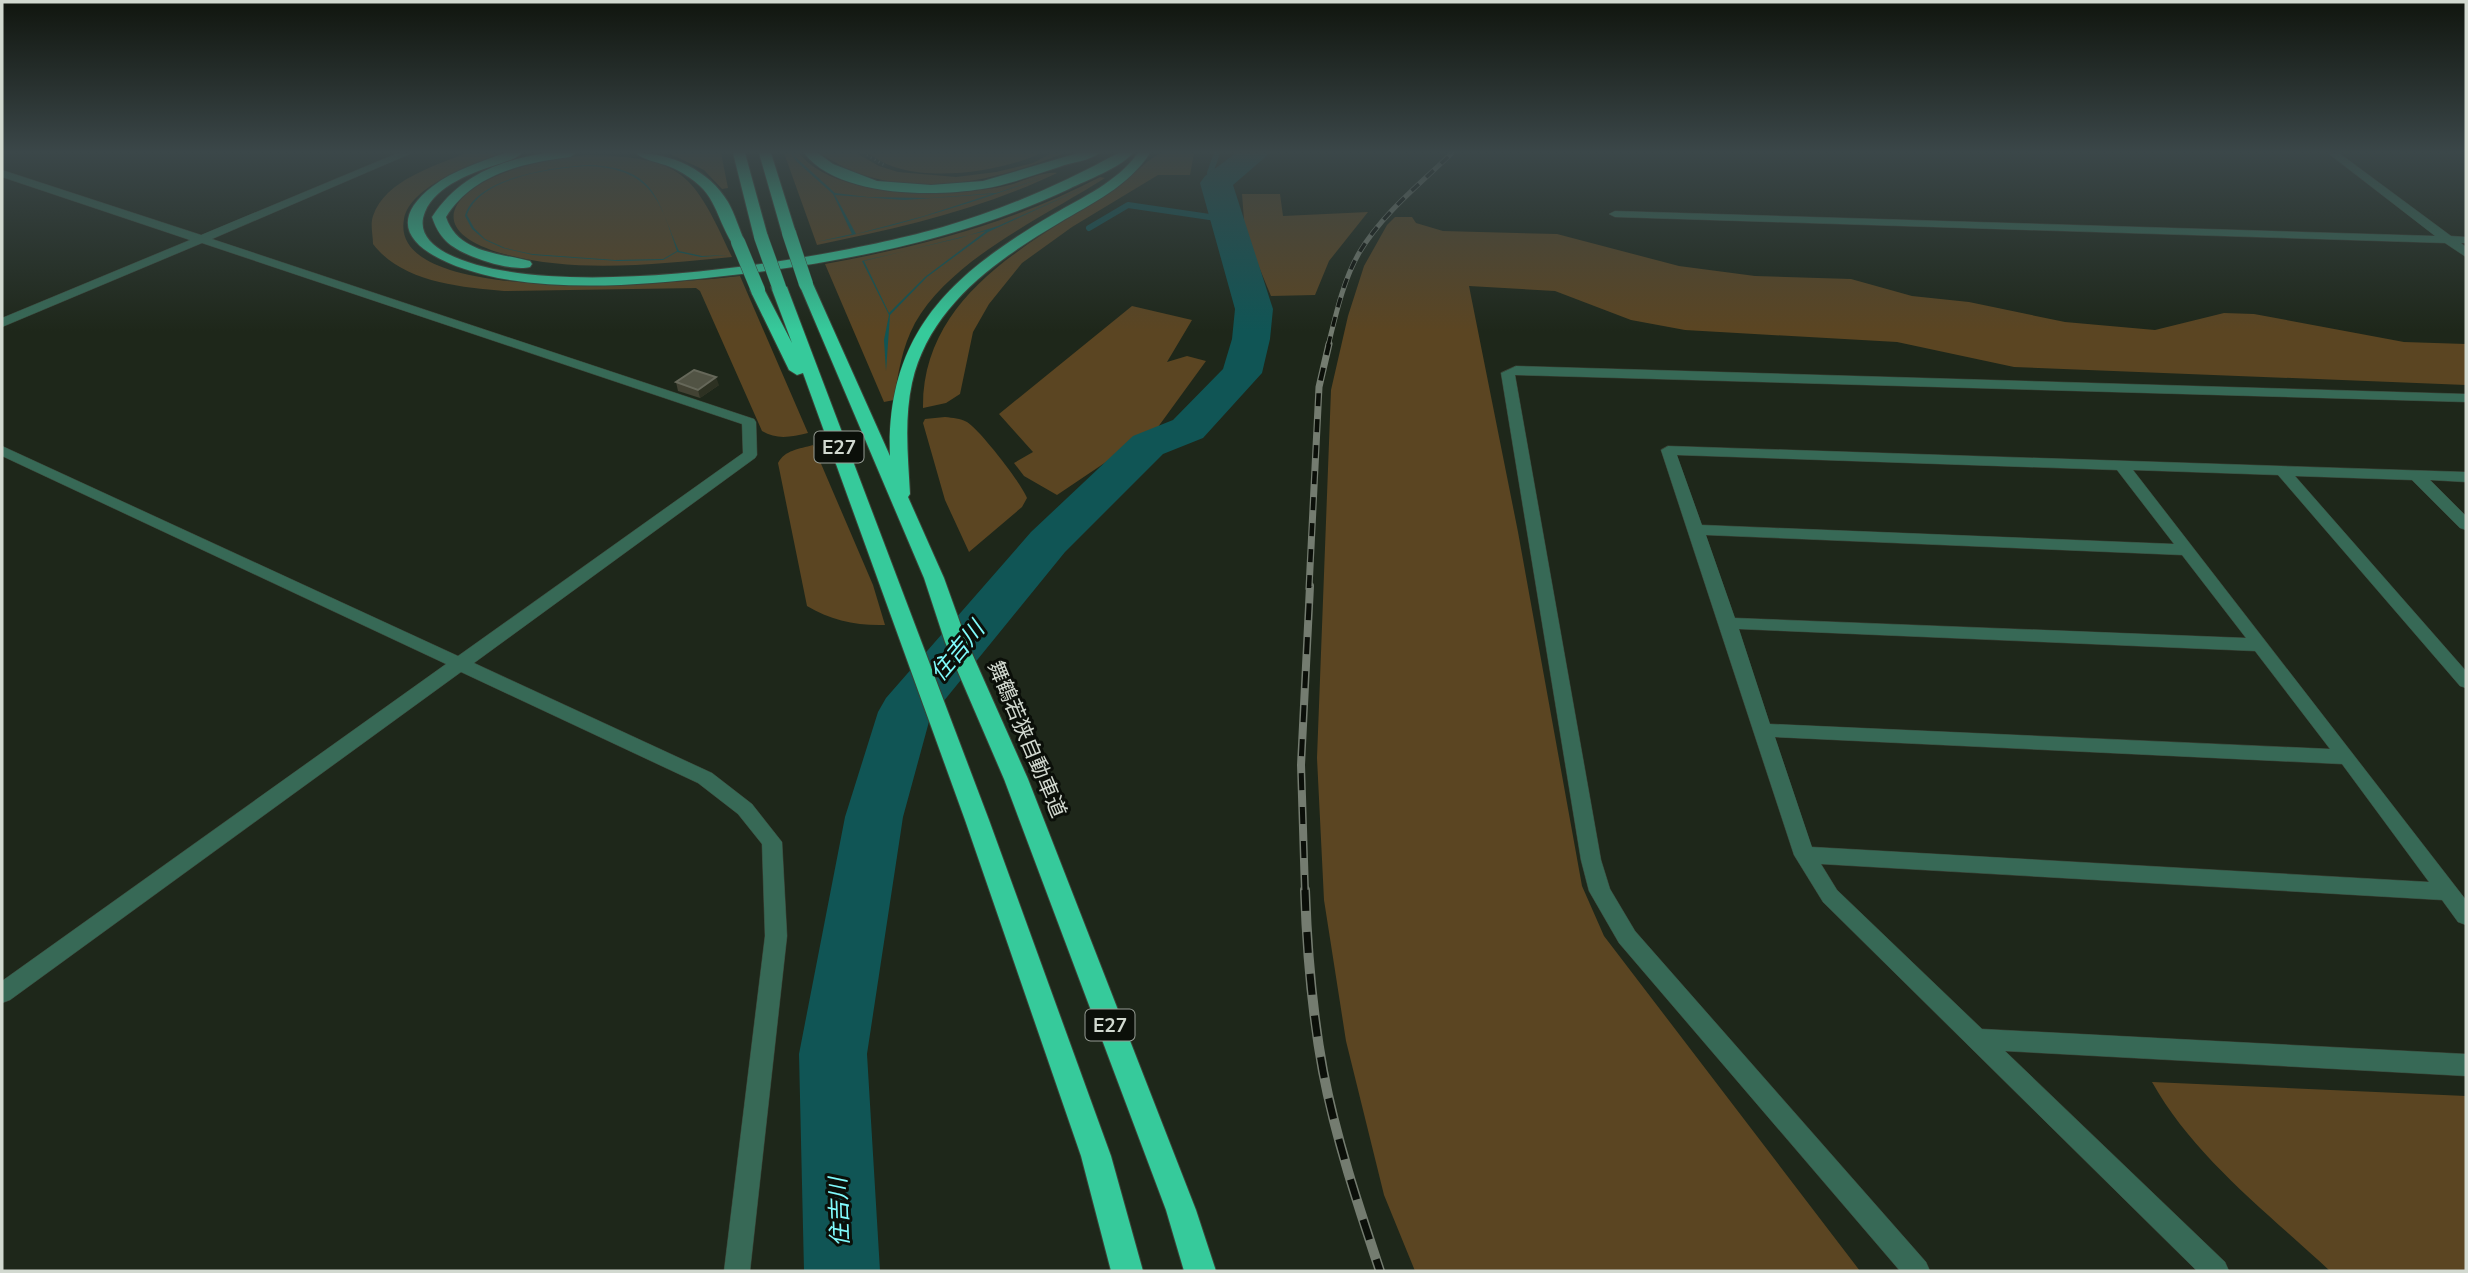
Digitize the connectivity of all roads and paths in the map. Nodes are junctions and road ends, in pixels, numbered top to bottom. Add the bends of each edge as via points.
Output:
1 (120, 212) edge
2 (264, 212) edge
3 (419, 212) edge
4 (441, 212) edge
5 (725, 212) edge
6 (755, 212) edge
7 (783, 212) edge
8 (967, 212) edge
9 (998, 212) edge
10 (1065, 212) edge
11 (2412, 212) edge
12 (1615, 214) dead end
13 (200, 239) junction
14 (2448, 239) junction
15 (2466, 240) edge
16 (2466, 253) edge
17 (2, 323) edge
18 (2466, 398) edge
19 (2, 450) edge
20 (2120, 464) junction
21 (2282, 470) junction
22 (2417, 476) junction
23 (2466, 477) edge
24 (852, 482) junction
25 (901, 504) junction
26 (2466, 525) edge
27 (1696, 530) junction
28 (2187, 550) junction
29 (1728, 623) junction
30 (2261, 645) junction
31 (460, 663) junction
32 (2466, 682) edge
33 (1763, 730) junction
34 (2347, 757) junction
35 (1804, 856) junction
36 (2448, 892) junction
37 (2466, 916) edge
38 (2, 993) edge
39 (1979, 1039) junction
40 (2466, 1065) edge
41 (737, 1271) edge
42 (1127, 1271) edge
43 (1200, 1271) edge
44 (1917, 1271) edge
45 (2216, 1271) edge

1 - 13 street
2 - 13 street
3 - 9 highway via 418,237 457,263 516,277 595,281 695,275 827,258 936,234
4 - 8 highway via 440,228 478,253 509,262 600,270 724,263 829,248
5 - 24 highway, bridge
6 - 24 highway, E27, bridge
7 - 25 highway, 舞鶴若狭自動車道 / E27, bridge via 806,284
10 - 25 highway via 973,274 948,296 933,318 905,378 899,419
11 - 14 street
12 - 14 street
13 - 17 street
13 - 31 street via 749,422 750,456
14 - 15 street
14 - 16 street
18 - 44 street via 1508,373 1600,891 1627,937
19 - 31 street
20 - 21 street
20 - 27 street via 1668,450
20 - 28 street
21 - 22 street
21 - 32 street
22 - 23 street
22 - 26 street
24 - 42 highway, E27 via 1096,1156
25 - 43 highway, 舞鶴若狭自動車道 / E27 via 1016,779 1181,1210
27 - 28 street
27 - 29 street
28 - 30 street
29 - 30 street
29 - 33 street
30 - 34 street
31 - 38 street
31 - 41 street via 705,778 745,809 772,842 776,936
33 - 34 street
33 - 35 street
34 - 36 street
35 - 36 street
35 - 39 street via 1830,896
36 - 37 street
39 - 40 street
39 - 45 street

